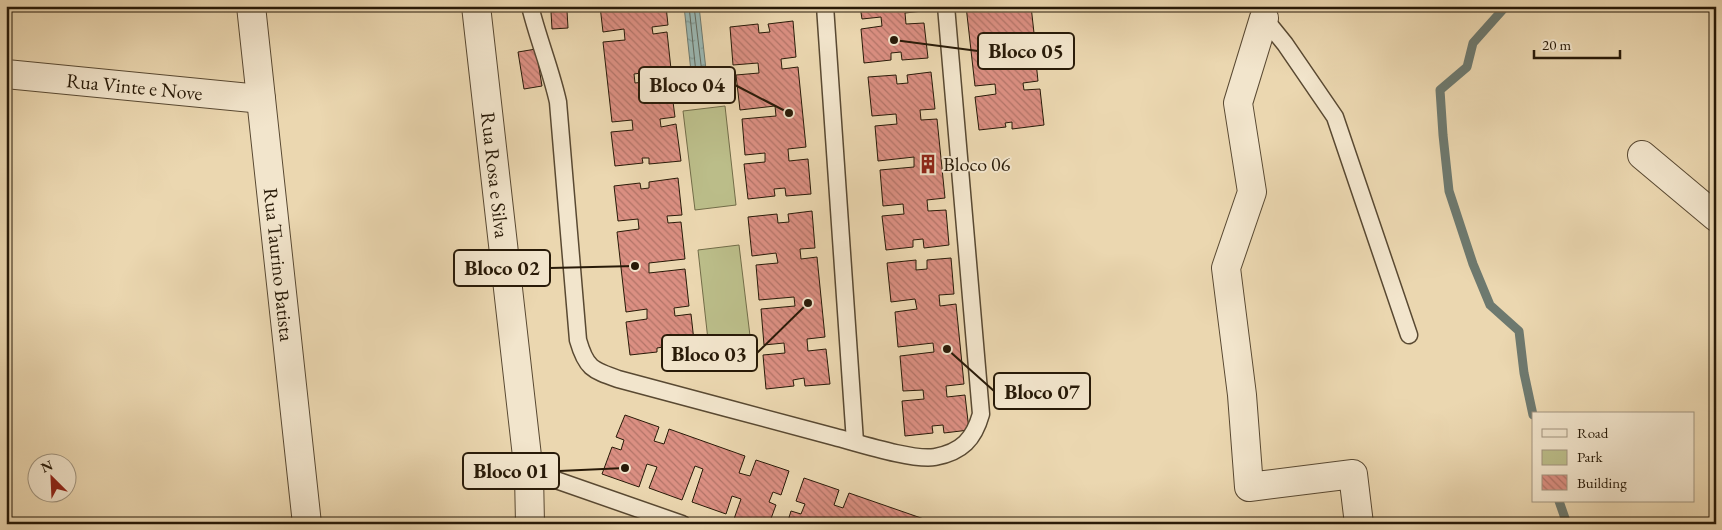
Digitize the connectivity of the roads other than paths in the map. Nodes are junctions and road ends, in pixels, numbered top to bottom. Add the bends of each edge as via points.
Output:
1 (251, 6) edge
2 (476, 6) edge
3 (530, 6) edge
4 (825, 6) edge
5 (946, 6) edge
6 (1262, 12) edge
7 (6, 74) edge
8 (261, 99) junction
9 (1642, 155) dead end
10 (1716, 217) edge
11 (1410, 335) dead end
12 (854, 442) junction
13 (529, 474) junction
14 (307, 524) edge
15 (530, 524) edge
16 (682, 524) edge
17 (1359, 524) edge

1 - 8 street, Rua Taurino Batista
2 - 13 street, Rua Rosa e Silva
3 - 12 lane via 558,102 578,340 586,362 596,371 618,379
4 - 12 lane
5 - 12 lane via 982,414 970,440 952,453 933,458 914,457
6 - 11 lane via 1335,117
6 - 17 street via 1238,103 1252,192 1226,268 1249,486 1353,474
7 - 8 street, Rua Vinte e Nove
8 - 14 street, Rua Taurino Batista
9 - 10 street
13 - 15 street, Rua Rosa e Silva
13 - 16 lane via 553,479

